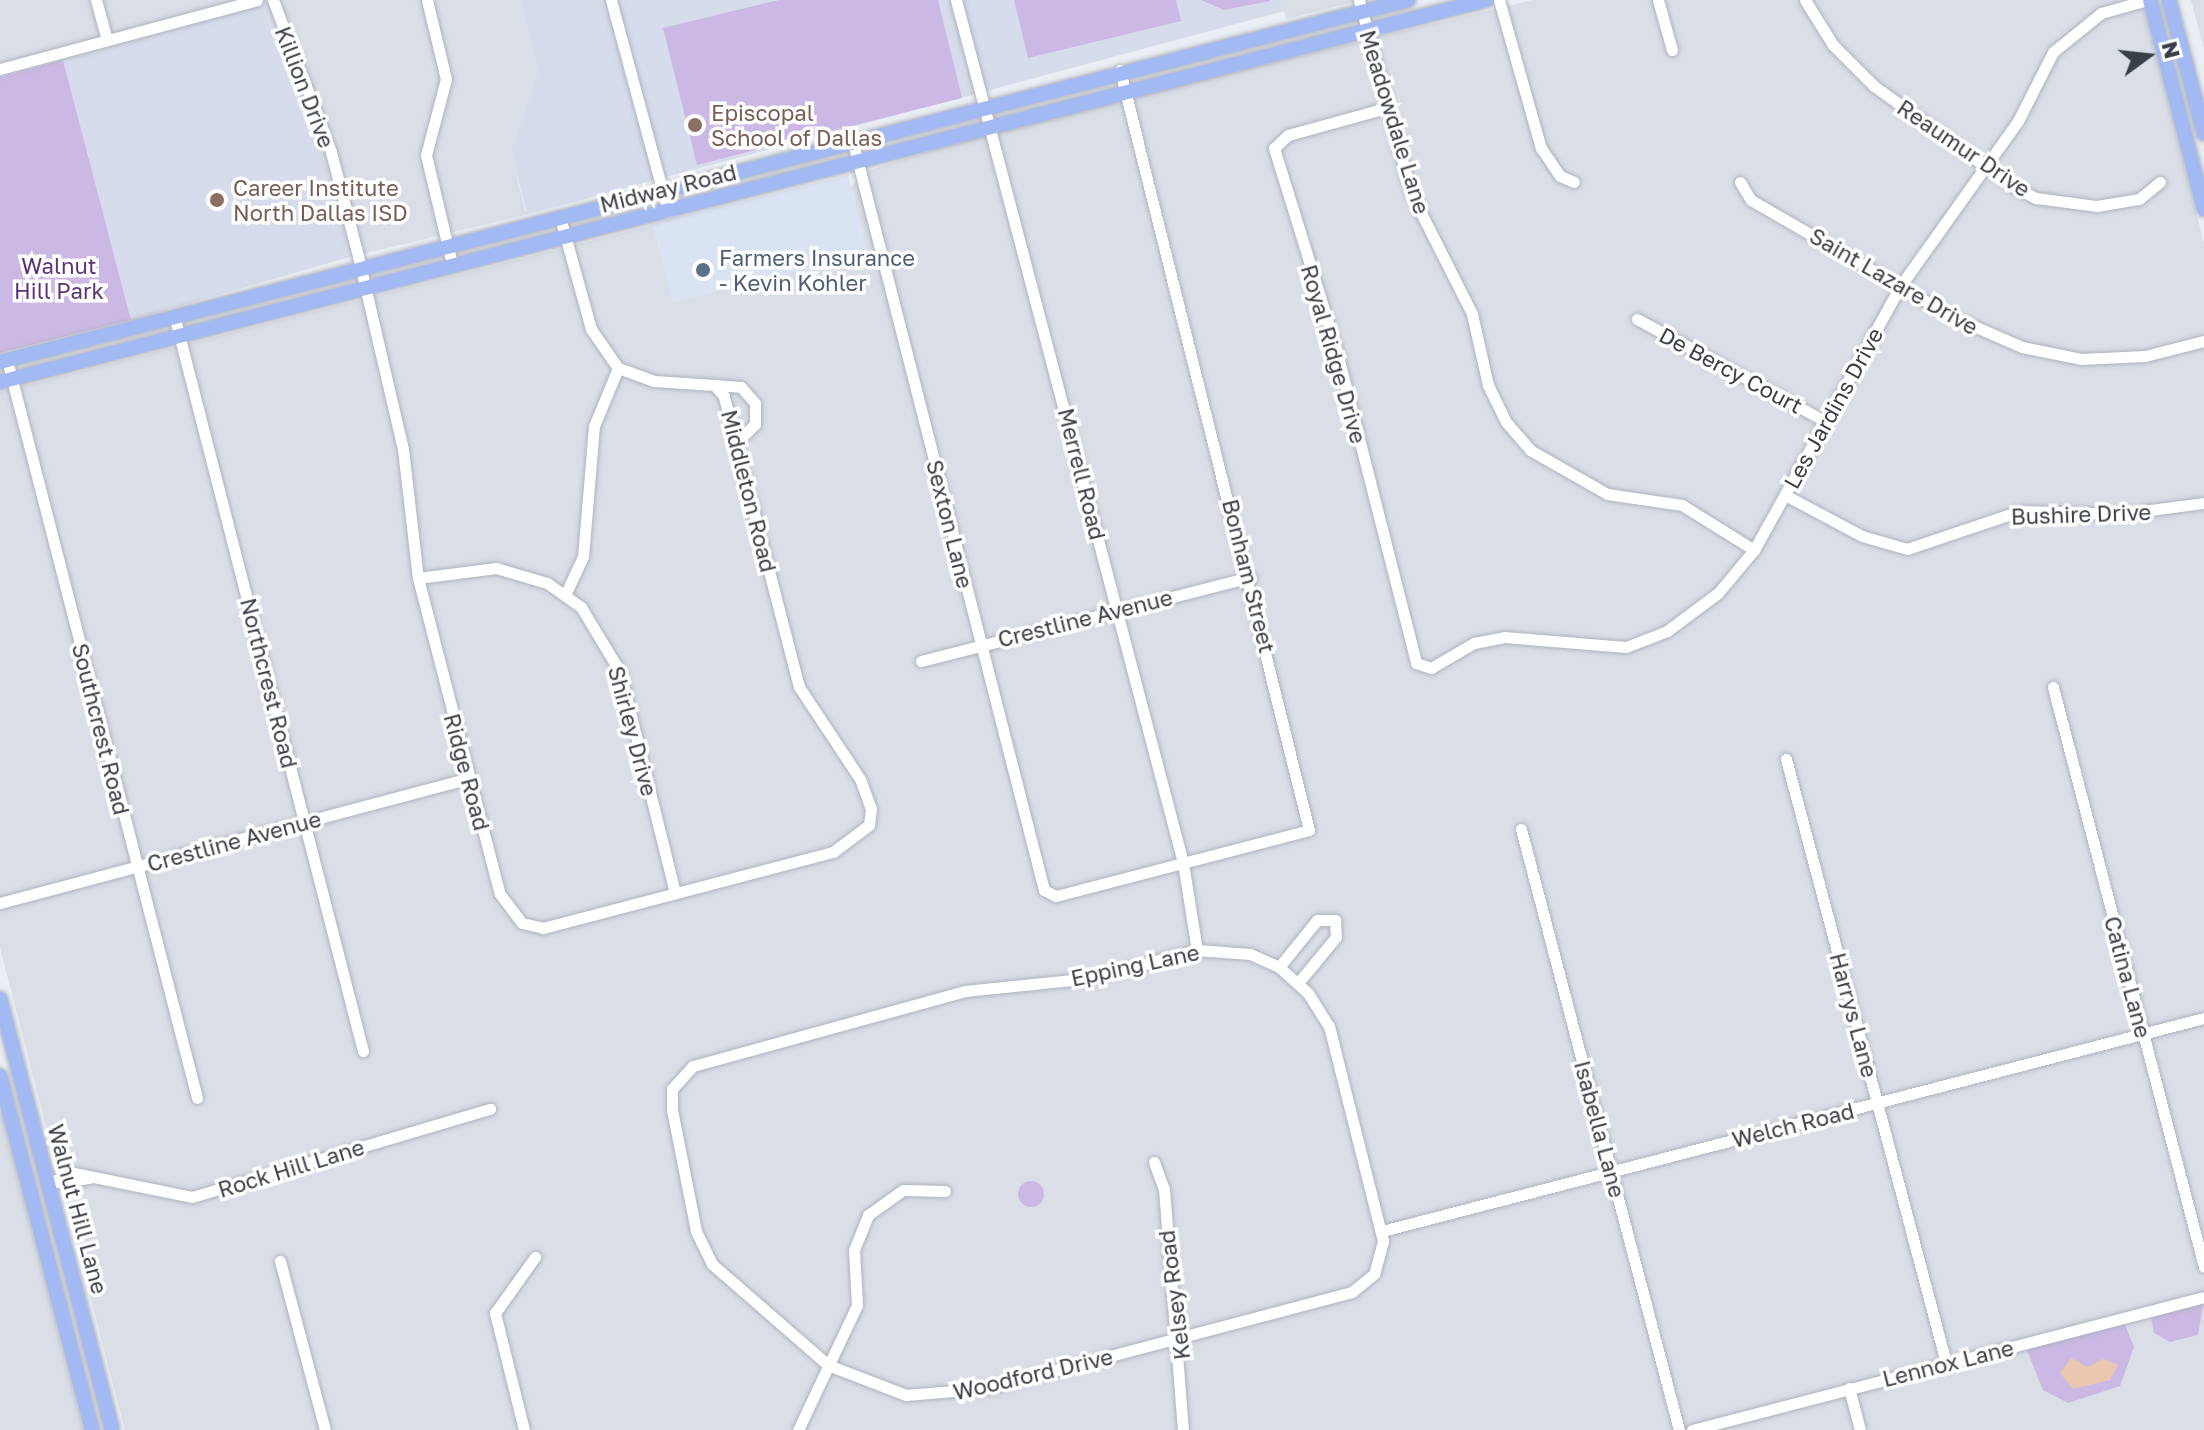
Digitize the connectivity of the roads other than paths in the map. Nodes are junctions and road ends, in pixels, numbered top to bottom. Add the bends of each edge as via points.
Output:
1 (96, 0) edge
2 (257, 0) edge
3 (273, 0) edge
4 (427, 0) edge
5 (611, 0) edge
6 (956, 0) edge
7 (1408, 0) edge
8 (1486, 0) edge
9 (1499, 0) edge
10 (1658, 0) edge
11 (1805, 0) edge
12 (2148, 0) edge
13 (2169, 0) edge
14 (1360, 6) edge
15 (1367, 31) junction
16 (107, 40) junction
17 (1672, 50) dead end
18 (0, 69) edge
19 (1120, 70) junction
20 (1125, 89) junction
21 (986, 106) junction
22 (1386, 108) junction
23 (992, 122) junction
24 (2204, 133) edge
25 (853, 143) junction
26 (858, 161) junction
27 (1985, 167) junction
28 (736, 174) junction
29 (1574, 182) dead end
30 (1740, 182) dead end
31 (2160, 182) dead end
32 (741, 192) junction
33 (662, 193) junction
34 (2204, 209) edge
35 (668, 211) junction
36 (560, 217) junction
37 (565, 237) junction
38 (447, 245) junction
39 (452, 264) junction
40 (360, 267) junction
41 (1901, 285) junction
42 (364, 286) junction
43 (220, 303) junction
44 (174, 315) junction
45 (1637, 319) dead end
46 (225, 322) junction
47 (179, 334) junction
48 (2204, 341) edge
49 (4, 361) edge
50 (618, 368) junction
51 (6, 380) edge
52 (714, 385) junction
53 (1825, 421) junction
54 (738, 441) junction
55 (1785, 495) junction
56 (2204, 503) edge
57 (1754, 550) junction
58 (1250, 577) junction
59 (418, 578) junction
60 (566, 593) junction
61 (1117, 609) junction
62 (981, 645) junction
63 (921, 661) dead end
64 (1431, 668) joint
65 (2053, 687) dead end
66 (1786, 759) dead end
67 (469, 778) junction
68 (305, 823) junction
69 (1521, 829) dead end
70 (860, 835) joint
71 (1183, 863) junction
72 (137, 867) junction
73 (675, 893) junction
74 (1056, 896) joint
75 (0, 903) edge
76 (1197, 950) junction
77 (1279, 967) junction
78 (1298, 983) junction
79 (0, 999) edge
80 (2204, 1018) edge
81 (2143, 1034) junction
82 (363, 1051) dead end
83 (708, 1061) joint
84 (0, 1076) edge
85 (197, 1098) dead end
86 (1877, 1104) junction
87 (490, 1109) dead end
88 (1154, 1162) dead end
89 (1611, 1172) junction
90 (48, 1183) junction
91 (29, 1188) junction
92 (945, 1191) dead end
93 (1382, 1231) junction
94 (535, 1257) dead end
95 (280, 1261) dead end
96 (2204, 1267) edge
97 (2204, 1297) edge
98 (1179, 1340) junction
99 (1946, 1363) junction
100 (828, 1365) junction
101 (1849, 1388) junction
102 (92, 1430) edge
103 (112, 1430) edge
104 (325, 1430) edge
105 (524, 1430) edge
106 (798, 1430) edge
107 (1183, 1430) edge
108 (1679, 1430) edge
109 (1692, 1430) edge
110 (1860, 1430) edge

1 - 16 street
2 - 16 street
3 - 40 street, Killion Drive via 331,152
4 - 38 street via 446,79 426,155
5 - 33 street
6 - 21 street, Merrell Road
7 - 14 main road, Midway Road
8 - 15 main road, Midway Road
9 - 29 street via 1541,148 1560,176
10 - 17 street
11 - 27 street, Reaumur Drive via 1833,45 1874,86
12 - 27 street, Les Jardins Drive via 2101,13 2070,34
12 - 34 main road
13 - 24 main road
14 - 15 street, Meadowdale Lane
14 - 19 main road, Midway Road
15 - 20 main road, Midway Road
15 - 22 street, Meadowdale Lane
16 - 18 street
19 - 20 street, Bonham Street
19 - 21 main road, Midway Road
20 - 23 main road, Midway Road
20 - 58 street, Bonham Street
21 - 23 street, Merrell Road
21 - 25 main road, Midway Road
22 - 57 street, Meadowdale Lane via 1411,193 1472,314 1488,385 1506,422 1530,450 1607,494 1682,505
22 - 64 street, Royal Ridge Drive via 1288,135 1274,148 1337,352 1416,663
23 - 26 main road, Midway Road
23 - 61 street, Merrell Road
25 - 26 street, Sexton Lane
25 - 28 main road, Midway Road
26 - 32 main road, Midway Road
26 - 62 street, Sexton Lane
27 - 31 street, Reaumur Drive via 2036,198 2080,207 2139,199
27 - 41 street, Les Jardins Drive
28 - 32 main road
28 - 33 main road, Midway Road
30 - 41 street, Saint Lazare Drive via 1751,200
32 - 35 main road, Midway Road
33 - 35 street
33 - 36 main road, Midway Road
35 - 37 main road, Midway Road
36 - 37 street
36 - 38 main road, Midway Road
37 - 39 main road, Midway Road
37 - 50 street via 591,329
38 - 39 street
38 - 40 main road, Midway Road
39 - 42 main road, Midway Road
40 - 42 street, Ridge Road
40 - 43 main road, Midway Road
41 - 48 street, Saint Lazare Drive via 1983,332 2058,355 2145,356
41 - 53 street, Les Jardins Drive
42 - 46 main road, Midway Road
42 - 59 street, Ridge Road via 403,449
43 - 44 main road, Midway Road
43 - 46 main road
44 - 47 street, Northcrest Road
44 - 49 main road, Midway Road
45 - 53 street, De Bercy Court
46 - 47 main road, Midway Road
47 - 51 main road, Midway Road
47 - 68 street, Northcrest Road
49 - 51 street, Southcrest Road
50 - 52 street, Middleton Road via 654,381
50 - 60 street via 594,426 583,557
51 - 72 street, Southcrest Road
52 - 54 street, Middleton Road via 731,410
52 - 54 street via 741,387 755,403 755,424
53 - 55 street, Les Jardins Drive
54 - 70 street, Middleton Road via 799,687 867,794 869,825
55 - 56 street, Bushire Drive via 1862,536 1907,549 2020,511 2120,514
55 - 57 street, Les Jardins Drive
57 - 64 street, Les Jardins Drive via 1718,593 1644,642 1608,649 1491,638
58 - 61 street, Crestline Avenue
58 - 71 street, Bonham Street via 1309,830
59 - 60 street, Shirley Drive via 496,568
59 - 67 street, Ridge Road
60 - 73 street, Shirley Drive via 597,627 620,672
61 - 62 street, Crestline Avenue
61 - 71 street, Merrell Road
62 - 63 street, Crestline Avenue
62 - 74 street, Sexton Lane via 1044,890
65 - 81 street, Catina Lane
66 - 86 street, Harrys Lane
67 - 68 street, Crestline Avenue
67 - 73 street, Ridge Road via 500,894 522,923 543,928
68 - 72 street, Crestline Avenue
68 - 82 street, Northcrest Road
69 - 89 street, Isabella Lane
70 - 73 street, Ridge Road via 833,852
71 - 74 street, Bonham Street
71 - 76 street, Merrell Road
72 - 75 street, Crestline Avenue
72 - 85 street, Southcrest Road
76 - 77 street, Epping Lane via 1250,954
76 - 83 street, Epping Lane via 1091,978 965,991
77 - 78 street, Epping Lane
77 - 78 street via 1317,920 1335,920 1336,937
78 - 93 street, Epping Lane via 1329,1026
79 - 90 main road, Walnut Hill Lane
80 - 81 street, Welch Road
81 - 86 street, Welch Road
81 - 96 street, Catina Lane
83 - 100 street, Woodford Drive via 693,1066 672,1089 701,1246 733,1289
84 - 91 main road, Walnut Hill Lane
86 - 89 street, Welch Road
86 - 99 street, Harrys Lane
87 - 90 street, Rock Hill Lane via 192,1197 89,1178
88 - 98 street, Kelsey Road via 1164,1189
89 - 93 street, Welch Road
89 - 108 street, Isabella Lane
90 - 91 main road
90 - 103 main road, Walnut Hill Lane
91 - 102 main road, Walnut Hill Lane
92 - 100 street via 903,1190 868,1215 854,1250 857,1305
93 - 98 street, Woodford Drive via 1382,1260 1352,1292
94 - 105 street via 495,1313
95 - 104 street
97 - 99 street, Lennox Lane
98 - 100 street, Woodford Drive via 940,1395 906,1395
98 - 107 street, Kelsey Road
99 - 101 street, Lennox Lane
100 - 106 street
101 - 109 street, Lennox Lane
101 - 110 street

